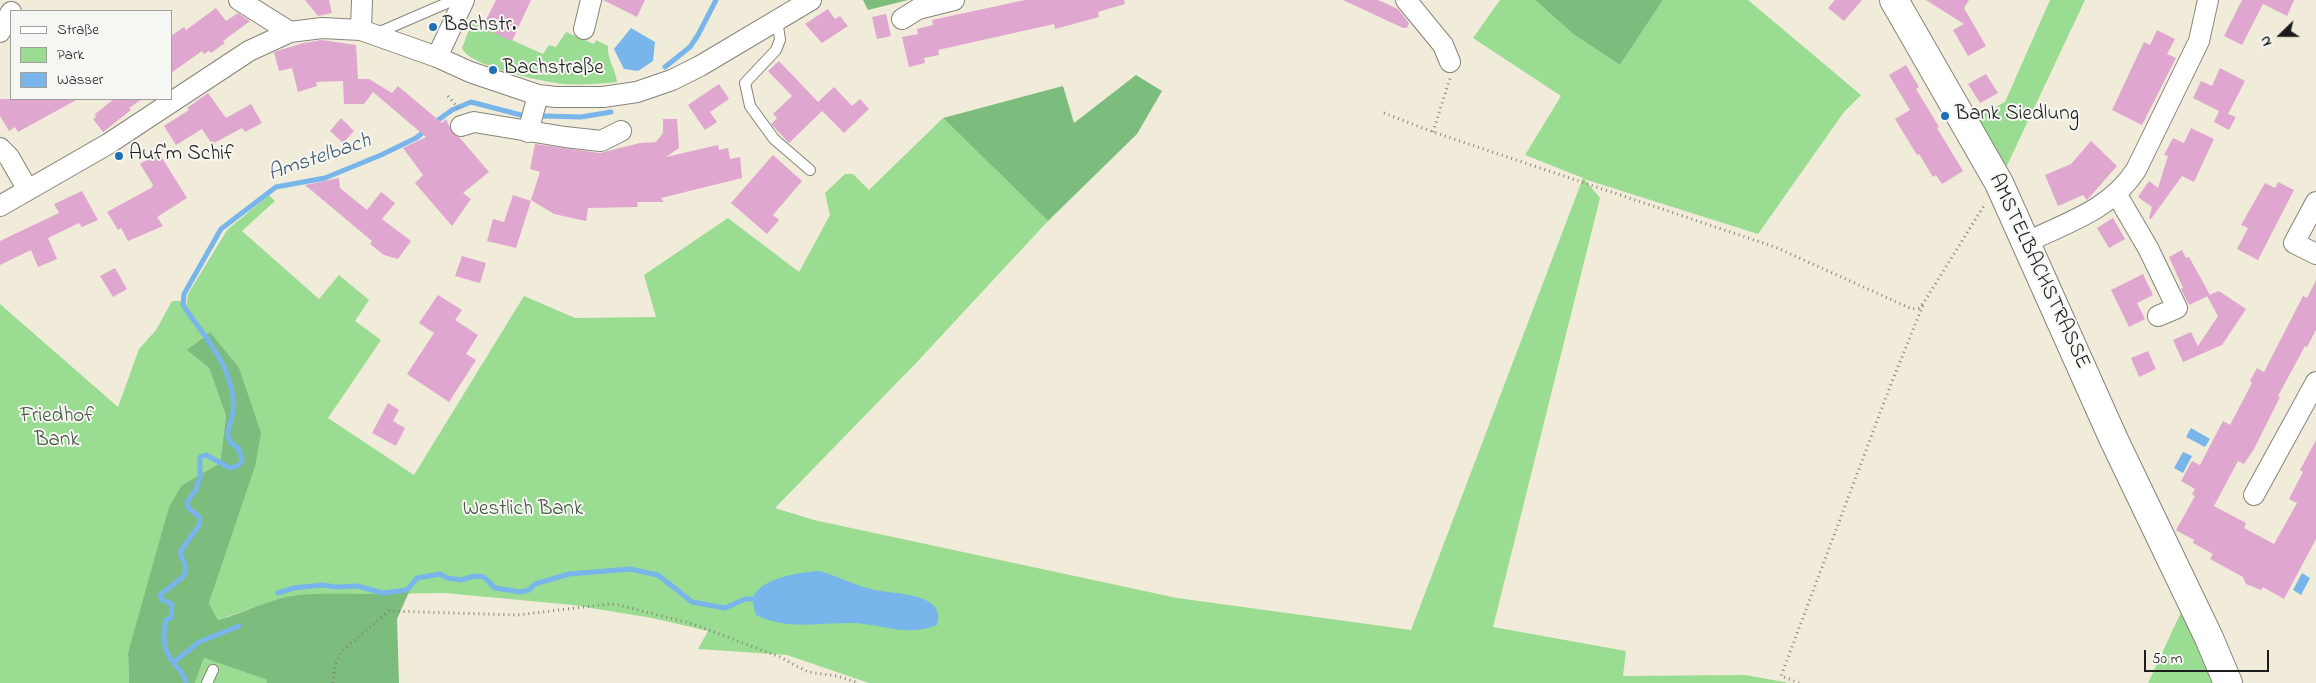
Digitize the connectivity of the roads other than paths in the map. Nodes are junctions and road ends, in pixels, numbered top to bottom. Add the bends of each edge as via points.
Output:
1 (239, 0) edge
2 (362, 0) edge
3 (454, 0) edge
4 (464, 0) edge
5 (591, 0) edge
6 (811, 0) edge
7 (954, 0) edge
8 (1406, 0) edge
9 (1894, 0) edge
10 (2208, 0) edge
11 (785, 11) edge
12 (10, 15) edge
13 (902, 18) dead end
14 (584, 29) dead end
15 (0, 32) edge
16 (290, 32) junction
17 (367, 33) junction
18 (437, 57) junction
19 (1450, 62) road end
20 (533, 114) junction
21 (461, 126) dead end
22 (622, 131) dead end
23 (0, 148) edge
24 (810, 170) dead end
25 (28, 190) junction
26 (2117, 195) junction
27 (2316, 202) edge
28 (0, 206) edge
29 (2027, 242) junction
30 (2316, 254) edge
31 (2158, 316) dead end
32 (2316, 382) edge
33 (2254, 495) dead end
34 (213, 670) dead end
35 (208, 683) edge
36 (2228, 683) edge

1 - 16 street
2 - 17 street
3 - 17 lane
4 - 18 street
5 - 14 street
6 - 11 street
7 - 13 street via 918,8
8 - 19 street via 1443,45
9 - 29 street, AMSTELBACHSTRASSE via 1999,183
10 - 26 street via 2199,41 2136,170
11 - 20 street via 700,66 648,89 603,97 556,97
11 - 24 lane via 776,50 745,83 750,106 774,139
12 - 15 street
16 - 17 street via 322,28
16 - 25 street via 242,56 108,144
17 - 18 street
18 - 20 street via 470,72
20 - 21 street
20 - 22 street via 601,140
23 - 25 street
25 - 28 street
26 - 29 street via 2095,210
26 - 31 street via 2148,248 2177,308
27 - 30 street via 2294,243
29 - 36 street, AMSTELBACHSTRASSE via 2114,440
32 - 33 street
34 - 35 lane

